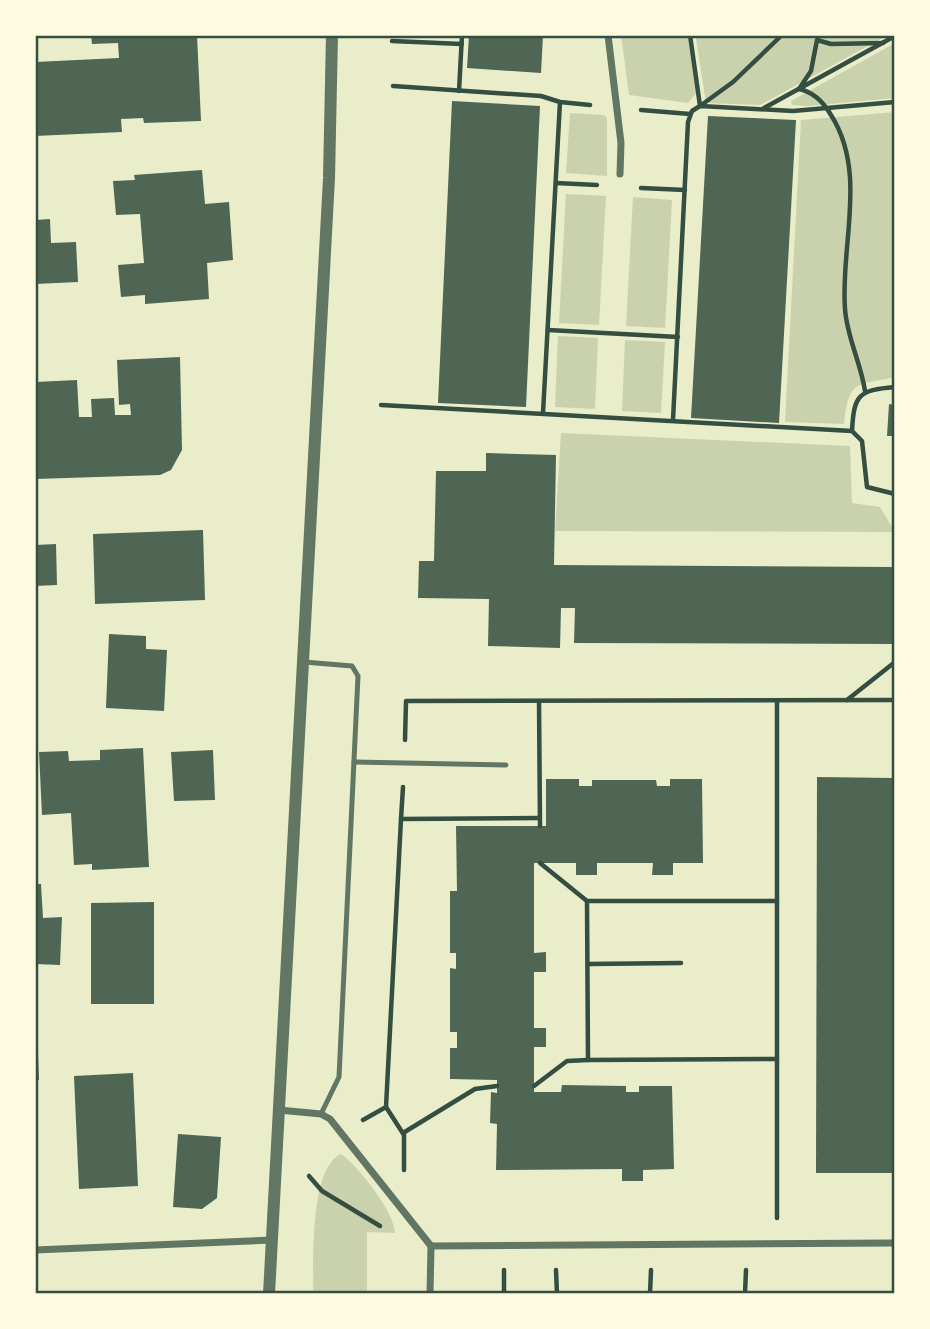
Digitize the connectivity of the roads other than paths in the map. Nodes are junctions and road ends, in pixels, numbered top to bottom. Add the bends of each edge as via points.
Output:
1 (332, 35) edge
2 (608, 35) edge
3 (620, 174) dead end
4 (303, 662) junction
5 (354, 762) junction
6 (506, 765) dead end
7 (279, 1110) junction
8 (321, 1114) junction
9 (272, 1240) junction
10 (895, 1243) edge
11 (431, 1246) junction
12 (35, 1250) edge
13 (269, 1294) edge
14 (430, 1294) edge

1 - 4 street via 329,178
2 - 3 street via 621,143
4 - 5 lane via 350,666 357,671
4 - 7 street
5 - 6 lane
5 - 8 lane via 340,1077
7 - 8 street
7 - 9 street
8 - 11 street via 342,1133
9 - 12 street
9 - 13 street
10 - 11 street
11 - 14 street

